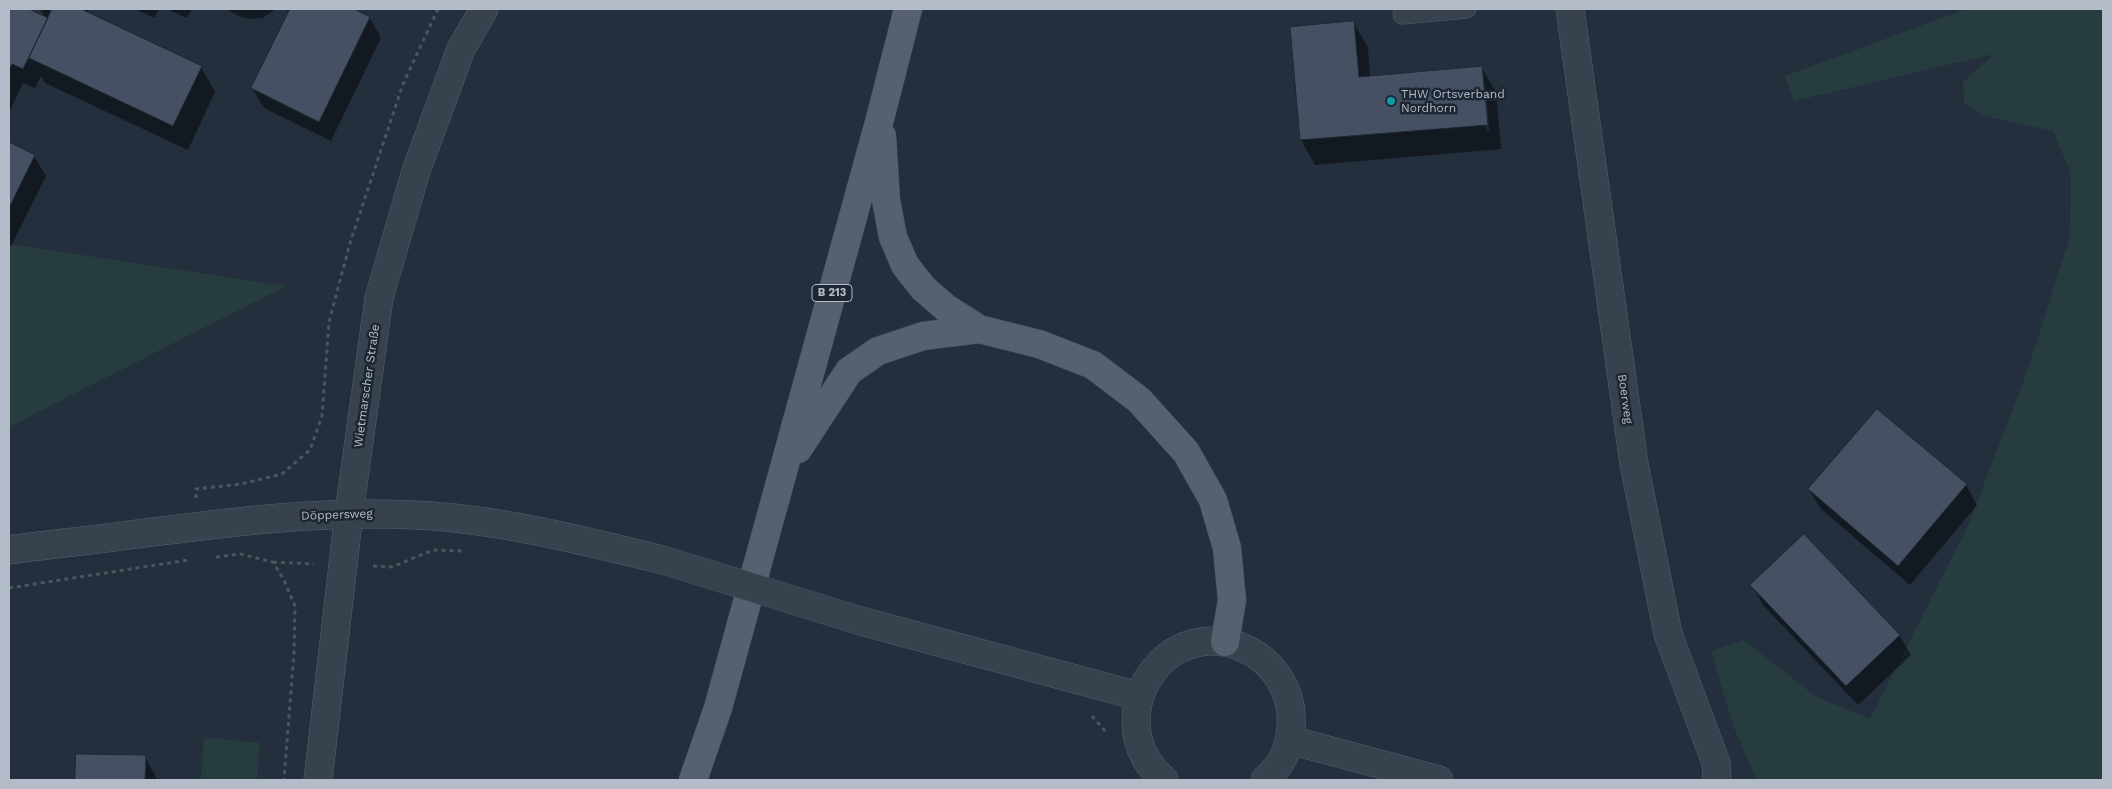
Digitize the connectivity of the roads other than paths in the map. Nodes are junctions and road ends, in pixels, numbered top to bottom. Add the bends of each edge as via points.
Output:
1 (484, 9) edge
2 (892, 9) edge
3 (908, 9) edge
4 (1467, 9) edge
5 (1570, 9) edge
6 (1402, 15) dead end
7 (894, 64) junction
8 (881, 115) junction
9 (979, 328) junction
10 (784, 472) junction
11 (349, 513) junction
12 (9, 550) edge
13 (1225, 642) junction
14 (1138, 696) junction
15 (1290, 740) junction
16 (318, 780) edge
17 (694, 780) edge
18 (1164, 780) edge
19 (1265, 780) edge
20 (1439, 780) edge
21 (1718, 780) edge

1 - 11 street, Wietmarscher Straße via 461,49 416,170 379,298
2 - 7 main road
3 - 7 main road, B 213
4 - 6 lane
5 - 21 street, Boerweg via 1634,464 1668,634 1716,763
7 - 8 main road, B 213
8 - 9 main road via 886,200 893,237 905,265 923,288 946,308
8 - 10 main road, B 213
9 - 10 main road via 923,336 878,351 849,371
9 - 13 main road via 1039,344 1093,365 1139,400 1186,452 1213,500 1228,548 1232,600
10 - 17 main road, B 213 via 718,708
11 - 12 street, Döppersweg via 270,517
11 - 14 street, Döppersweg, bridge via 416,515 542,531 663,560 861,621
11 - 16 street, Wietmarscher Straße
13 - 14 street via 1194,644 1169,655 1149,674
13 - 15 street via 1247,648 1270,664 1285,686 1293,713
14 - 18 street via 1135,724 1140,748 1152,770
15 - 19 street via 1280,762
15 - 20 street

